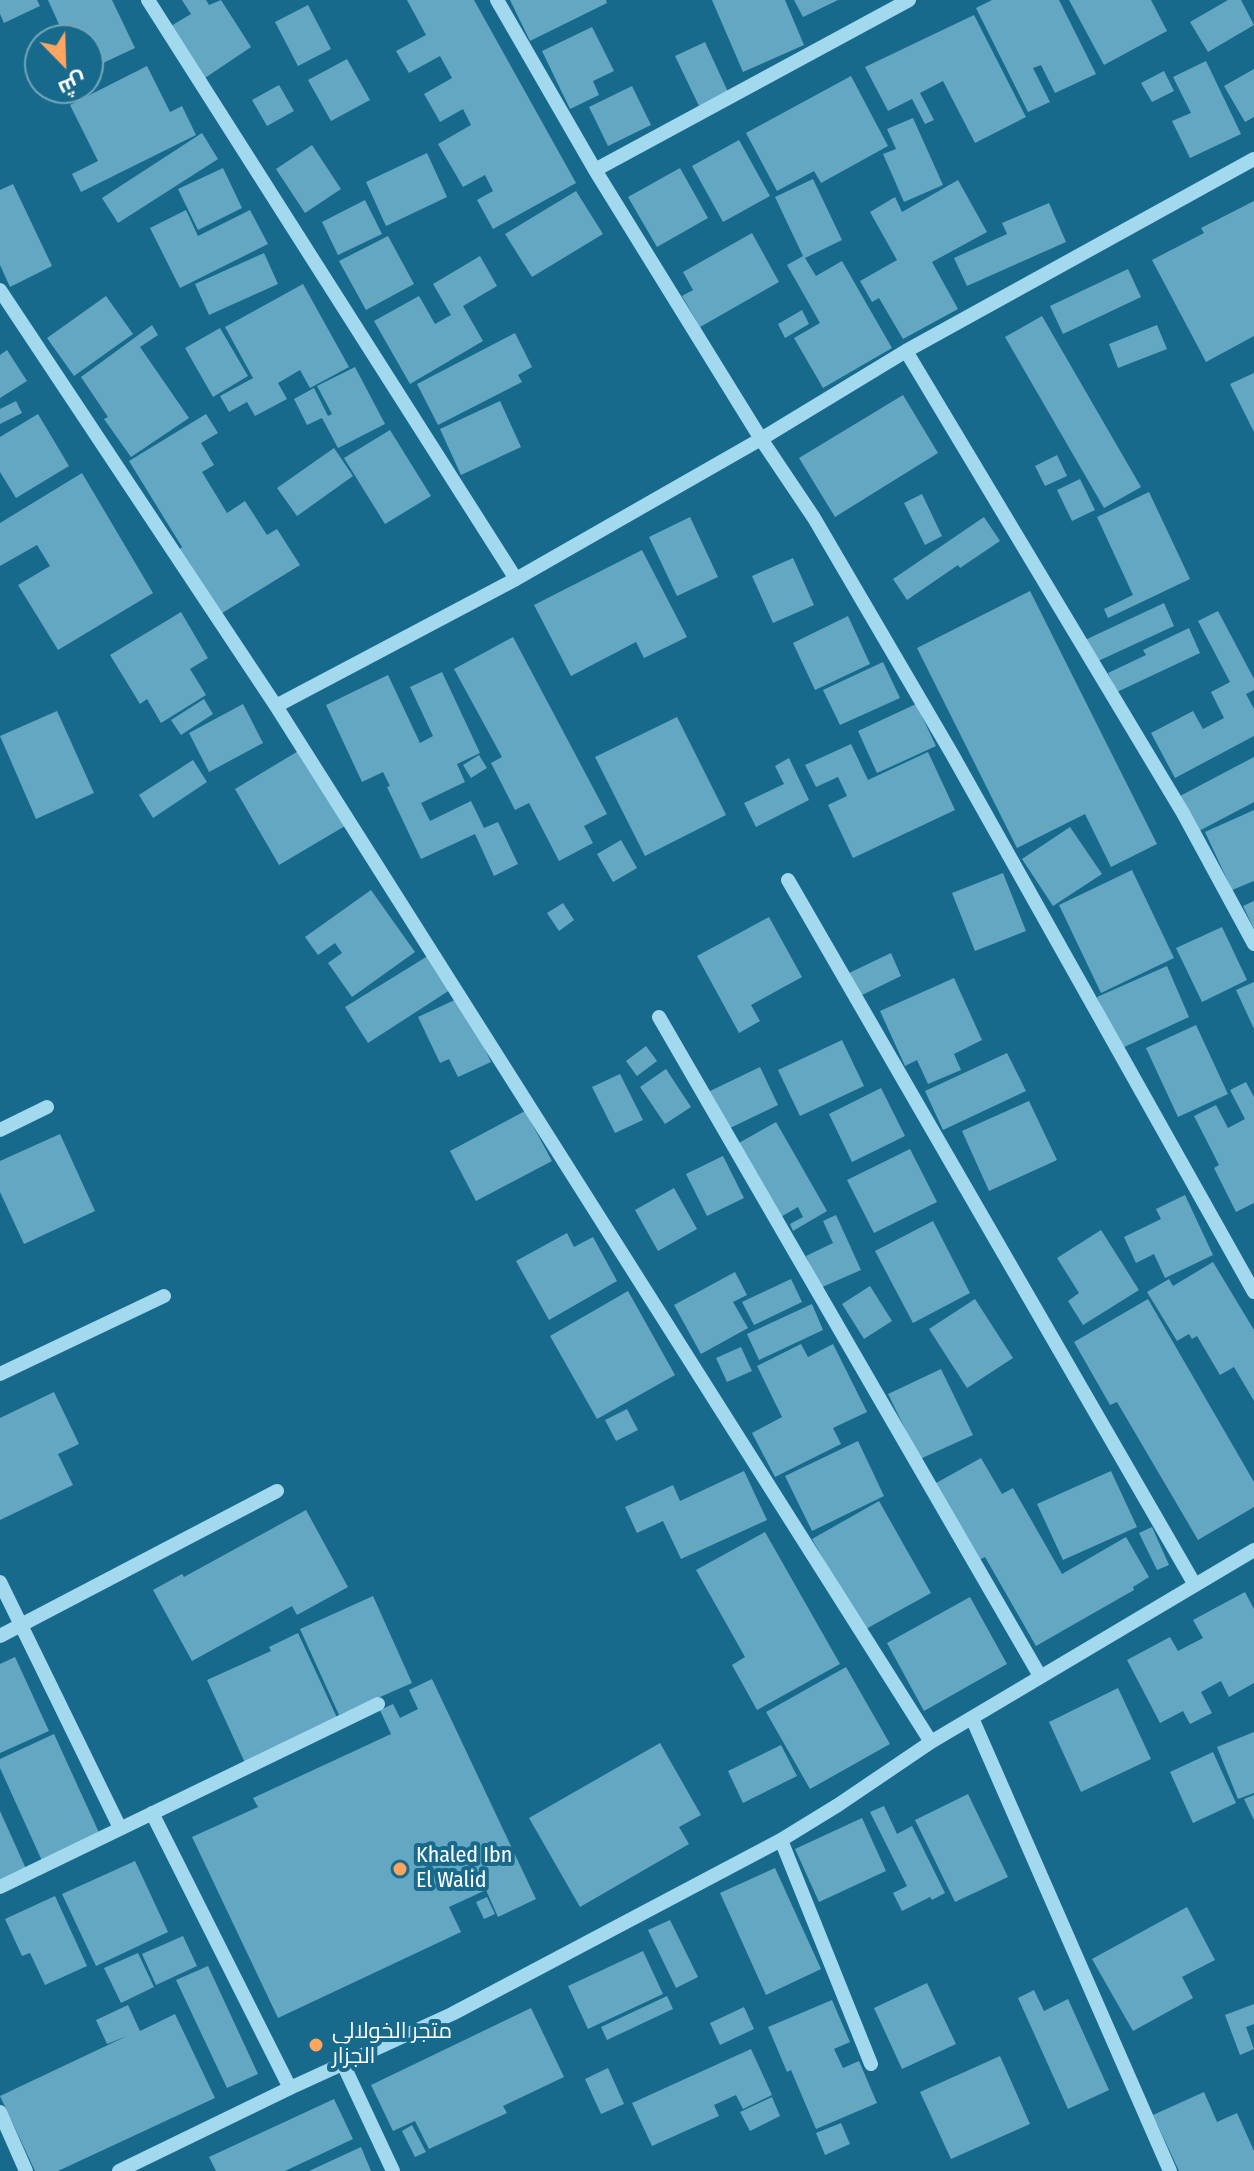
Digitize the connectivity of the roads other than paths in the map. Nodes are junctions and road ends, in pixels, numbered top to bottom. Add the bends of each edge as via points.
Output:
1 (148, 0) edge
2 (497, 0) edge
3 (909, 0) edge
4 (1254, 159) edge
5 (595, 170) junction
6 (0, 290) edge
7 (906, 351) junction
8 (761, 439) junction
9 (516, 579) junction
10 (276, 706) junction
11 (788, 880) dead end
12 (1254, 944) edge
13 (659, 1017) dead end
14 (47, 1107) dead end
15 (0, 1130) edge
16 (1254, 1292) edge
17 (164, 1296) dead end
18 (0, 1374) edge
19 (277, 1491) dead end
20 (1253, 1554) edge
21 (0, 1582) edge
22 (1195, 1585) junction
23 (21, 1626) junction
24 (0, 1636) edge
25 (1040, 1676) junction
26 (378, 1704) dead end
27 (972, 1718) junction
28 (931, 1742) junction
29 (152, 1813) junction
30 (120, 1828) junction
31 (781, 1840) junction
32 (0, 1887) edge
33 (343, 2064) junction
34 (871, 2064) dead end
35 (290, 2088) junction
36 (0, 2112) edge
37 (26, 2171) edge
38 (119, 2171) edge
39 (393, 2171) edge
40 (1170, 2171) edge

1 - 9 street
2 - 5 street
3 - 5 street
4 - 7 street
5 - 8 street
6 - 10 street
7 - 8 street
7 - 12 street via 1183,813
8 - 9 street
8 - 16 street via 814,518 952,754
9 - 10 street
10 - 28 street
11 - 22 street
13 - 25 street
14 - 15 street
17 - 18 street
19 - 23 street
20 - 22 street
21 - 23 street
22 - 25 street
23 - 24 street
23 - 30 street
25 - 27 street
26 - 29 street
27 - 28 street
27 - 40 street
28 - 31 street
29 - 30 street
29 - 35 street
30 - 32 street
31 - 33 street via 452,2014
31 - 34 street
33 - 35 street
33 - 39 street
35 - 38 street
36 - 37 street

